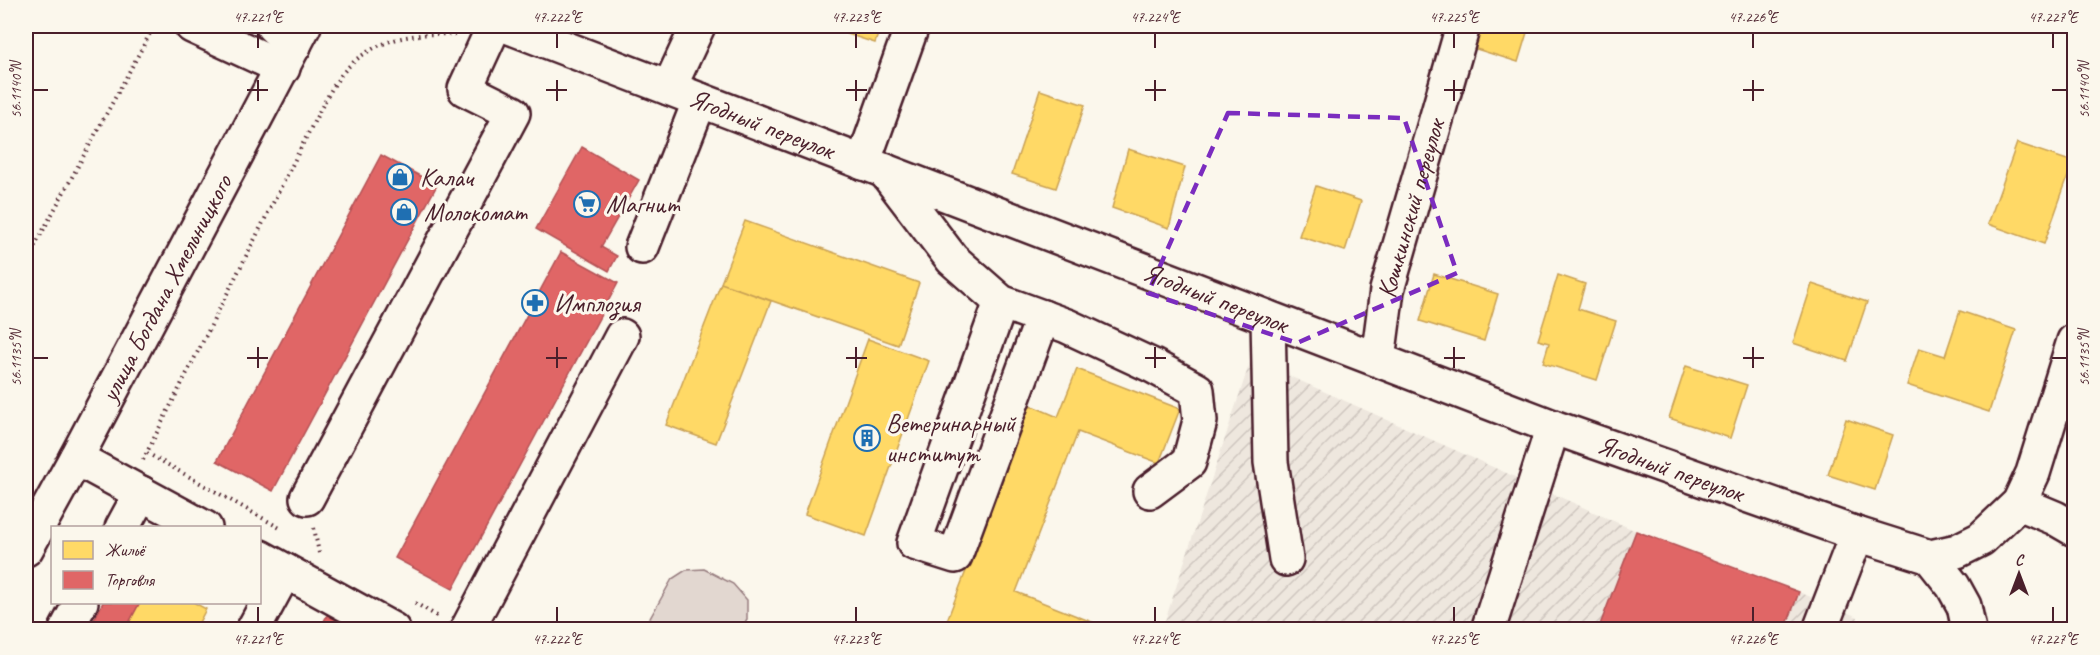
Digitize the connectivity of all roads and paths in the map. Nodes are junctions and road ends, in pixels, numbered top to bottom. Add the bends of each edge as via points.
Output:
1 (154, 26) edge
2 (192, 26) edge
3 (494, 26) edge
4 (507, 26) edge
5 (698, 26) edge
6 (912, 26) edge
7 (1462, 26) edge
8 (457, 35) dead end
9 (289, 41) edge
10 (669, 88) junction
11 (700, 100) junction
12 (873, 167) junction
13 (642, 247) dead end
14 (26, 262) edge
15 (1001, 302) junction
16 (1043, 317) junction
17 (1268, 318) junction
18 (622, 336) dead end
19 (2074, 341) edge
20 (1378, 359) junction
21 (1553, 427) junction
22 (147, 453) junction
23 (76, 458) junction
24 (134, 490) junction
25 (1150, 491) dead end
26 (307, 498) joint
27 (2019, 503) junction
28 (123, 526) edge
29 (201, 526) edge
30 (2074, 529) edge
31 (288, 532) dead end
32 (1857, 534) junction
33 (308, 543) dead end
34 (26, 549) edge
35 (318, 549) junction
36 (1930, 557) junction
37 (1286, 559) dead end
38 (272, 564) edge
39 (328, 594) junction
40 (261, 602) edge
41 (80, 604) edge
42 (260, 604) edge
43 (66, 630) edge
44 (253, 630) edge
45 (393, 630) edge
46 (467, 630) edge
47 (1488, 630) edge
48 (1820, 630) edge
49 (1969, 630) edge

1 - 14 path
2 - 9 street
3 - 26 street via 465,88 513,113
4 - 10 street, Ягодный переулок
5 - 10 street
6 - 12 street
7 - 20 street, Кошкинский переулок via 1387,290
8 - 22 path via 430,32 397,38 367,51 342,74 320,110
9 - 23 street, улица Богдана Хмельницкого
10 - 11 street, Ягодный переулок
11 - 12 street, Ягодный переулок
11 - 13 street
12 - 15 street via 951,259
12 - 17 street, Ягодный переулок
15 - 16 street
15 - 16 street via 914,543 955,556
16 - 25 street via 1197,390 1200,421 1189,462
17 - 20 street, Ягодный переулок
17 - 37 street via 1271,462
18 - 46 street
19 - 27 street via 2033,473
20 - 21 street, Ягодный переулок
21 - 32 street, Ягодный переулок
21 - 47 street
22 - 24 path
22 - 31 path
23 - 24 street
23 - 34 street, улица Богдана Хмельницкого
24 - 28 street
24 - 29 street
26 - 35 path
27 - 30 street
27 - 36 street via 1981,539 1957,551
32 - 36 street, Ягодный переулок
32 - 48 street
33 - 35 path
35 - 39 path
36 - 49 street via 1964,606
38 - 39 street
38 - 40 street
39 - 45 street
41 - 43 street
42 - 44 street

